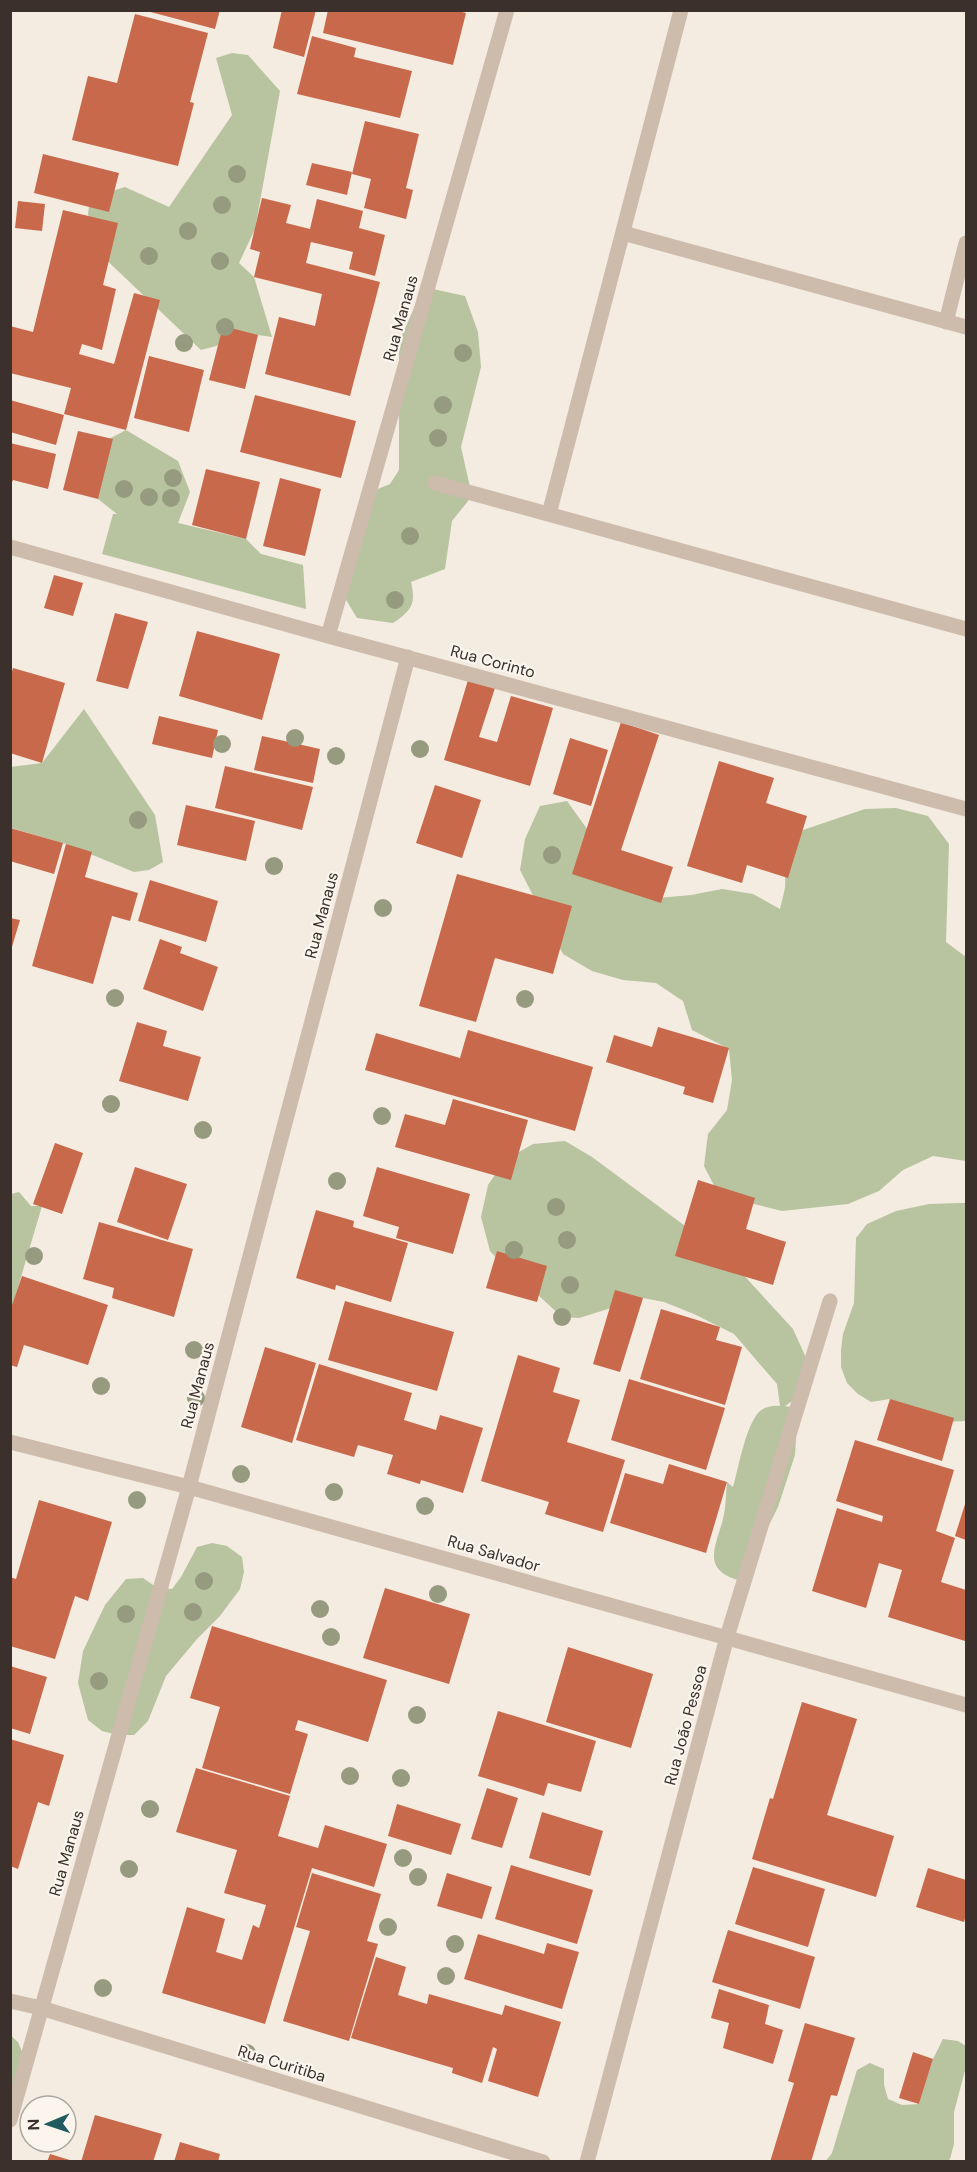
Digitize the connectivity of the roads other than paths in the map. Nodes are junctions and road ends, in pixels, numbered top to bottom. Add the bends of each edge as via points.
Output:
1 (507, 10) edge
2 (681, 10) edge
3 (622, 233) junction
4 (966, 243) edge
5 (946, 322) junction
6 (966, 327) edge
7 (435, 483) dead end
8 (549, 514) junction
9 (10, 547) edge
10 (966, 629) edge
11 (328, 636) junction
12 (408, 657) junction
13 (966, 809) edge
14 (830, 1301) dead end
15 (10, 1442) edge
16 (189, 1487) junction
17 (727, 1637) junction
18 (966, 1705) edge
19 (10, 2001) edge
20 (41, 2008) junction
21 (10, 2120) edge
22 (543, 2162) edge
23 (587, 2162) edge

1 - 11 street, Rua Manaus
2 - 3 street
3 - 5 street
3 - 8 street
4 - 5 street
5 - 6 street
7 - 8 street
8 - 10 street
9 - 11 street, Rua Corinto
11 - 12 street, Rua Corinto
12 - 13 street, Rua Corinto
12 - 16 street, Rua Manaus
14 - 17 street, Rua João Pessoa
15 - 16 street, Rua Salvador
16 - 17 street, Rua Salvador
16 - 20 street, Rua Manaus
17 - 18 street, Rua Salvador
17 - 23 street, Rua João Pessoa
19 - 20 street, Rua Curitiba
20 - 21 street, Rua Manaus
20 - 22 street, Rua Curitiba

